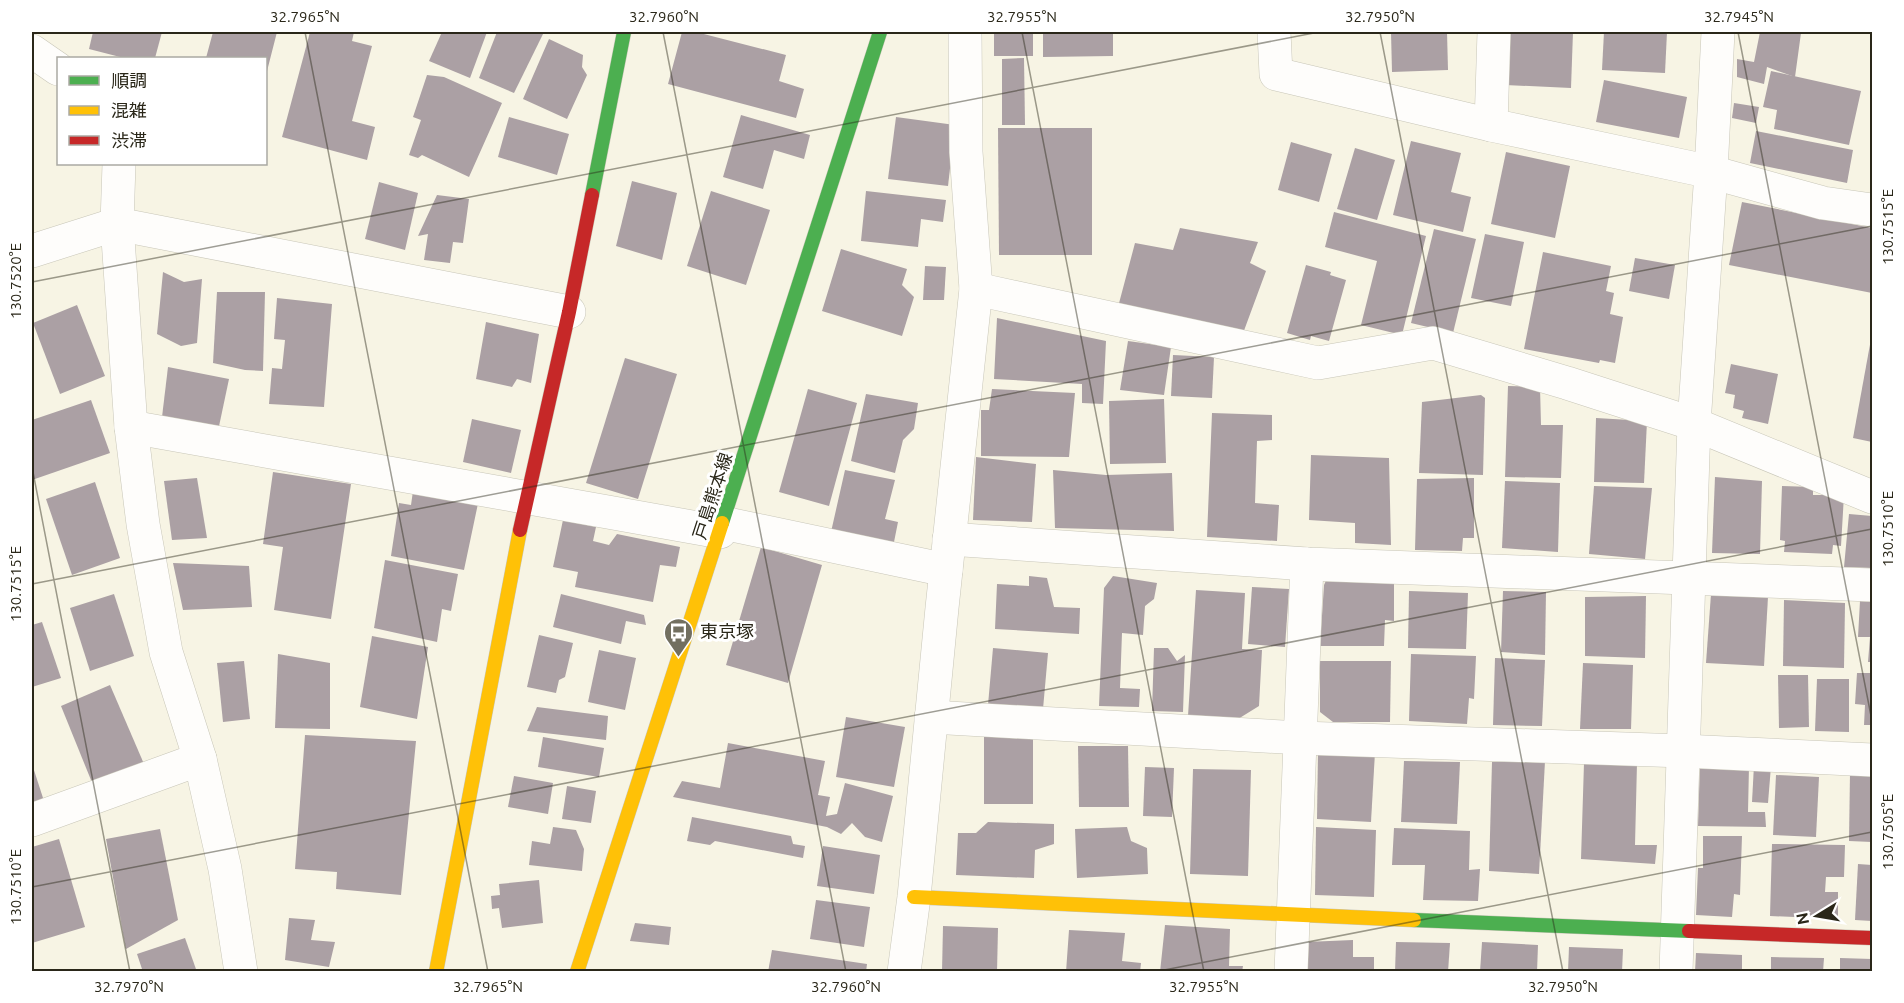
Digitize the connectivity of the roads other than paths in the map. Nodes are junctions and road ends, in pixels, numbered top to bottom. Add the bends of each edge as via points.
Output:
1 (624, 32) edge
2 (880, 32) edge
3 (965, 32) edge
4 (1274, 32) edge
5 (1494, 32) edge
6 (1718, 32) edge
7 (32, 51) edge
8 (57, 68) edge
9 (1491, 125) junction
10 (119, 165) edge
11 (1711, 172) junction
12 (1872, 210) edge
13 (117, 224) junction
14 (32, 251) edge
15 (976, 289) junction
16 (569, 312) junction
17 (1694, 424) junction
18 (131, 427) junction
19 (1872, 497) edge
20 (527, 498) junction
21 (721, 528) junction
22 (947, 554) junction
23 (1307, 564) junction
24 (1689, 577) junction
25 (1872, 585) edge
26 (931, 717) junction
27 (1301, 738) junction
28 (1683, 751) junction
29 (200, 759) junction
30 (1872, 760) edge
31 (32, 820) edge
32 (914, 897) junction
33 (1295, 915) junction
34 (1678, 929) junction
35 (1872, 938) edge
36 (241, 972) edge
37 (436, 972) edge
38 (577, 972) edge
39 (904, 972) edge
40 (1291, 972) edge
41 (1676, 972) edge

1 - 16 street
2 - 21 street, 戸島熊本線
3 - 15 street via 966,152
4 - 9 street via 1276,74
5 - 9 street
6 - 11 street
7 - 8 street
9 - 11 street
10 - 13 street
11 - 12 street via 1823,204
11 - 17 street
13 - 14 street
13 - 16 street
13 - 18 street
15 - 17 street via 1318,363 1433,343
15 - 22 street
16 - 20 street
17 - 19 street
17 - 24 street
18 - 20 street
18 - 29 street via 165,651
20 - 21 street
20 - 37 street
21 - 22 street
21 - 38 street, 戸島熊本線
22 - 23 street
22 - 26 street
23 - 24 street
23 - 27 street
24 - 25 street
24 - 28 street
26 - 27 street
26 - 32 street
27 - 28 street
27 - 33 street
28 - 30 street
28 - 34 street
29 - 31 street
29 - 36 street via 225,869
32 - 33 street
32 - 39 street
33 - 34 street
33 - 40 street
34 - 35 street
34 - 41 street

